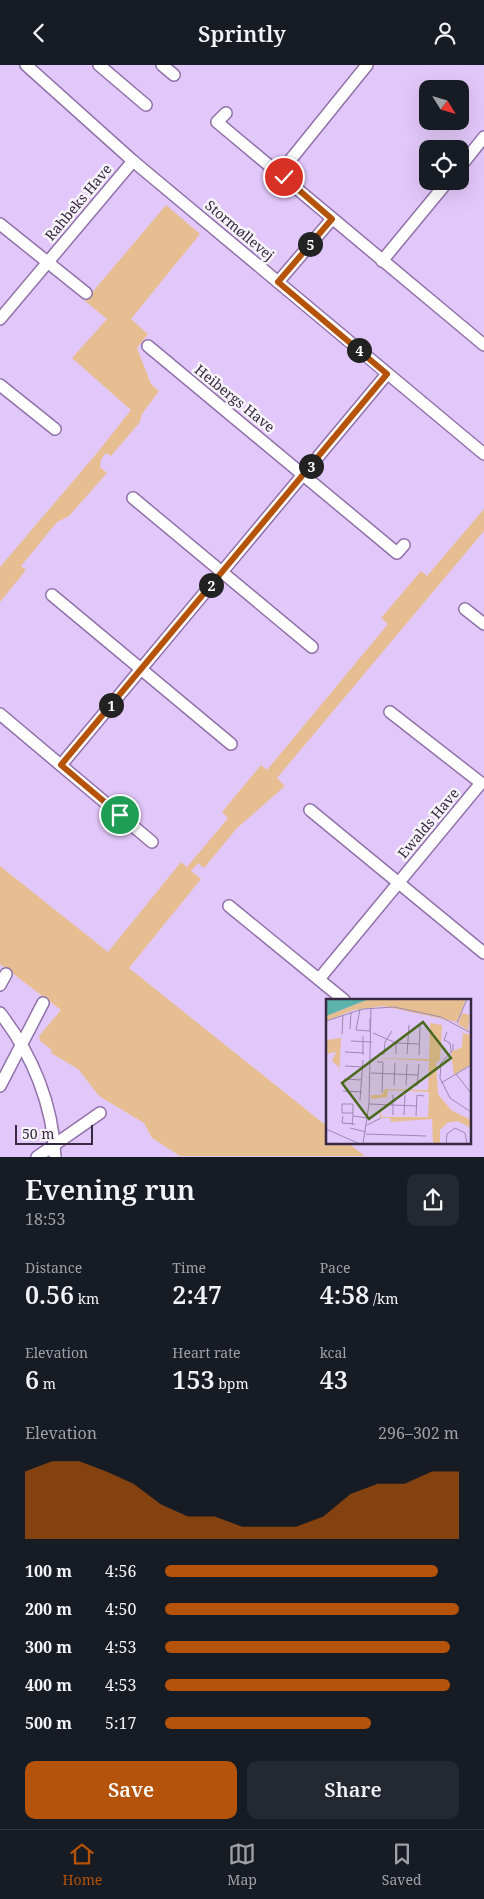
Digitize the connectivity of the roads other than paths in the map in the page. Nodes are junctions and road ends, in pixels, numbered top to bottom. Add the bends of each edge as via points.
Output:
1 (26, 65) edge
2 (99, 65) edge
3 (162, 65) edge
4 (367, 65) edge
5 (174, 75) dead end
6 (146, 105) dead end
7 (226, 113) dead end
8 (484, 137) edge
9 (469, 156) edge
10 (133, 161) junction
11 (279, 174) junction
12 (441, 190) edge
13 (332, 219) junction
14 (0, 224) edge
15 (382, 261) junction
16 (47, 262) junction
17 (278, 282) junction
18 (86, 293) dead end
19 (0, 319) edge
20 (484, 345) edge
21 (148, 346) dead end
22 (387, 374) junction
23 (0, 385) edge
24 (55, 429) dead end
25 (484, 454) edge
26 (303, 475) junction
27 (133, 498) dead end
28 (404, 545) dead end
29 (222, 572) junction
30 (52, 595) dead end
31 (464, 609) dead end
32 (484, 624) edge
33 (312, 647) dead end
34 (141, 669) junction
35 (390, 712) dead end
36 (0, 714) edge
37 (231, 744) dead end
38 (61, 765) junction
39 (482, 782) edge
40 (310, 810) dead end
41 (152, 842) dead end
42 (399, 883) junction
43 (230, 906) dead end
44 (484, 953) edge
45 (6, 974) dead end
46 (319, 979) junction
47 (0, 985) edge
48 (343, 999) edge
49 (43, 1003) dead end
50 (0, 1013) edge
51 (22, 1045) junction
52 (0, 1086) edge
53 (100, 1113) dead end
54 (55, 1144) junction
55 (37, 1157) edge
56 (55, 1157) edge

1 - 10 street, Stormøllevej
2 - 6 street
3 - 5 street
4 - 11 street
7 - 11 street via 217,122
8 - 9 street
10 - 16 street, Rahbeks Have
10 - 17 street, Stormøllevej
11 - 13 street
12 - 15 street
13 - 15 street
13 - 17 street
14 - 16 street, Rahbeks Have
15 - 20 street
16 - 18 street, Rahbeks Have
16 - 19 street, Rahbeks Have
17 - 22 street, Stormøllevej
21 - 26 street, Heibergs Have
22 - 25 street, Stormøllevej
22 - 26 street
23 - 24 street
26 - 28 street, Heibergs Have via 397,553
26 - 29 street
27 - 29 street
29 - 33 street
29 - 34 street
30 - 34 street
31 - 32 street
34 - 37 street
34 - 38 street
35 - 39 street, Ewalds Have
36 - 38 street
38 - 41 street
39 - 42 street, Ewalds Have
40 - 42 street
42 - 44 street
42 - 46 street, Ewalds Have
43 - 46 street
45 - 47 street
46 - 48 street
49 - 51 street
50 - 51 street
51 - 52 street
51 - 54 street via 43,1094
53 - 54 street
54 - 55 street
54 - 56 street

